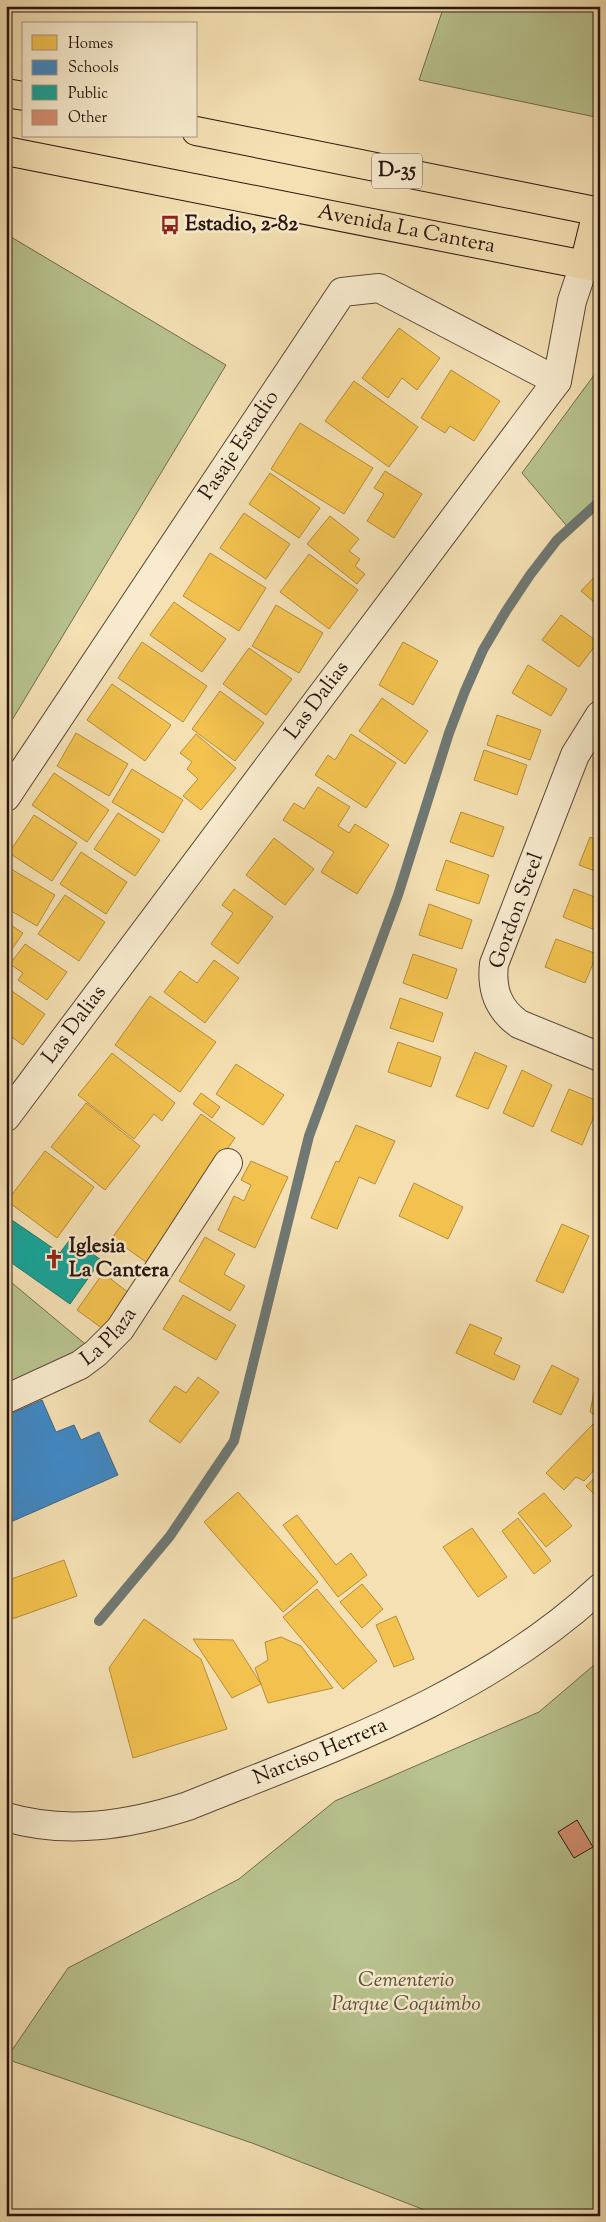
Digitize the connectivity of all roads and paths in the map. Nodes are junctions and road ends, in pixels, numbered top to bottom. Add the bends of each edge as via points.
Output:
1 (6, 93) edge
2 (22, 96) edge
3 (198, 131) edge
4 (6, 151) edge
5 (598, 212) edge
6 (592, 267) edge
7 (557, 381) junction
8 (600, 715) edge
9 (6, 796) edge
10 (600, 1057) edge
11 (6, 1117) edge
12 (228, 1163) dead end
13 (6, 1399) edge
14 (600, 1588) edge
15 (6, 1817) edge

1 - 2 highway
3 - 5 highway, D-35
4 - 6 highway, Avenida La Cantera
5 - 6 highway
6 - 7 street, Las Dalias via 572,301
7 - 9 street, Pasaje Estadio via 379,288 342,292
7 - 11 street, Las Dalias
8 - 10 street, Gordon Steel via 575,755 494,964 492,980 495,996 509,1017
12 - 13 street, La Plaza via 120,1329 80,1365
14 - 15 street, Narciso Herrera via 511,1658 420,1710 188,1806 152,1818 76,1827

